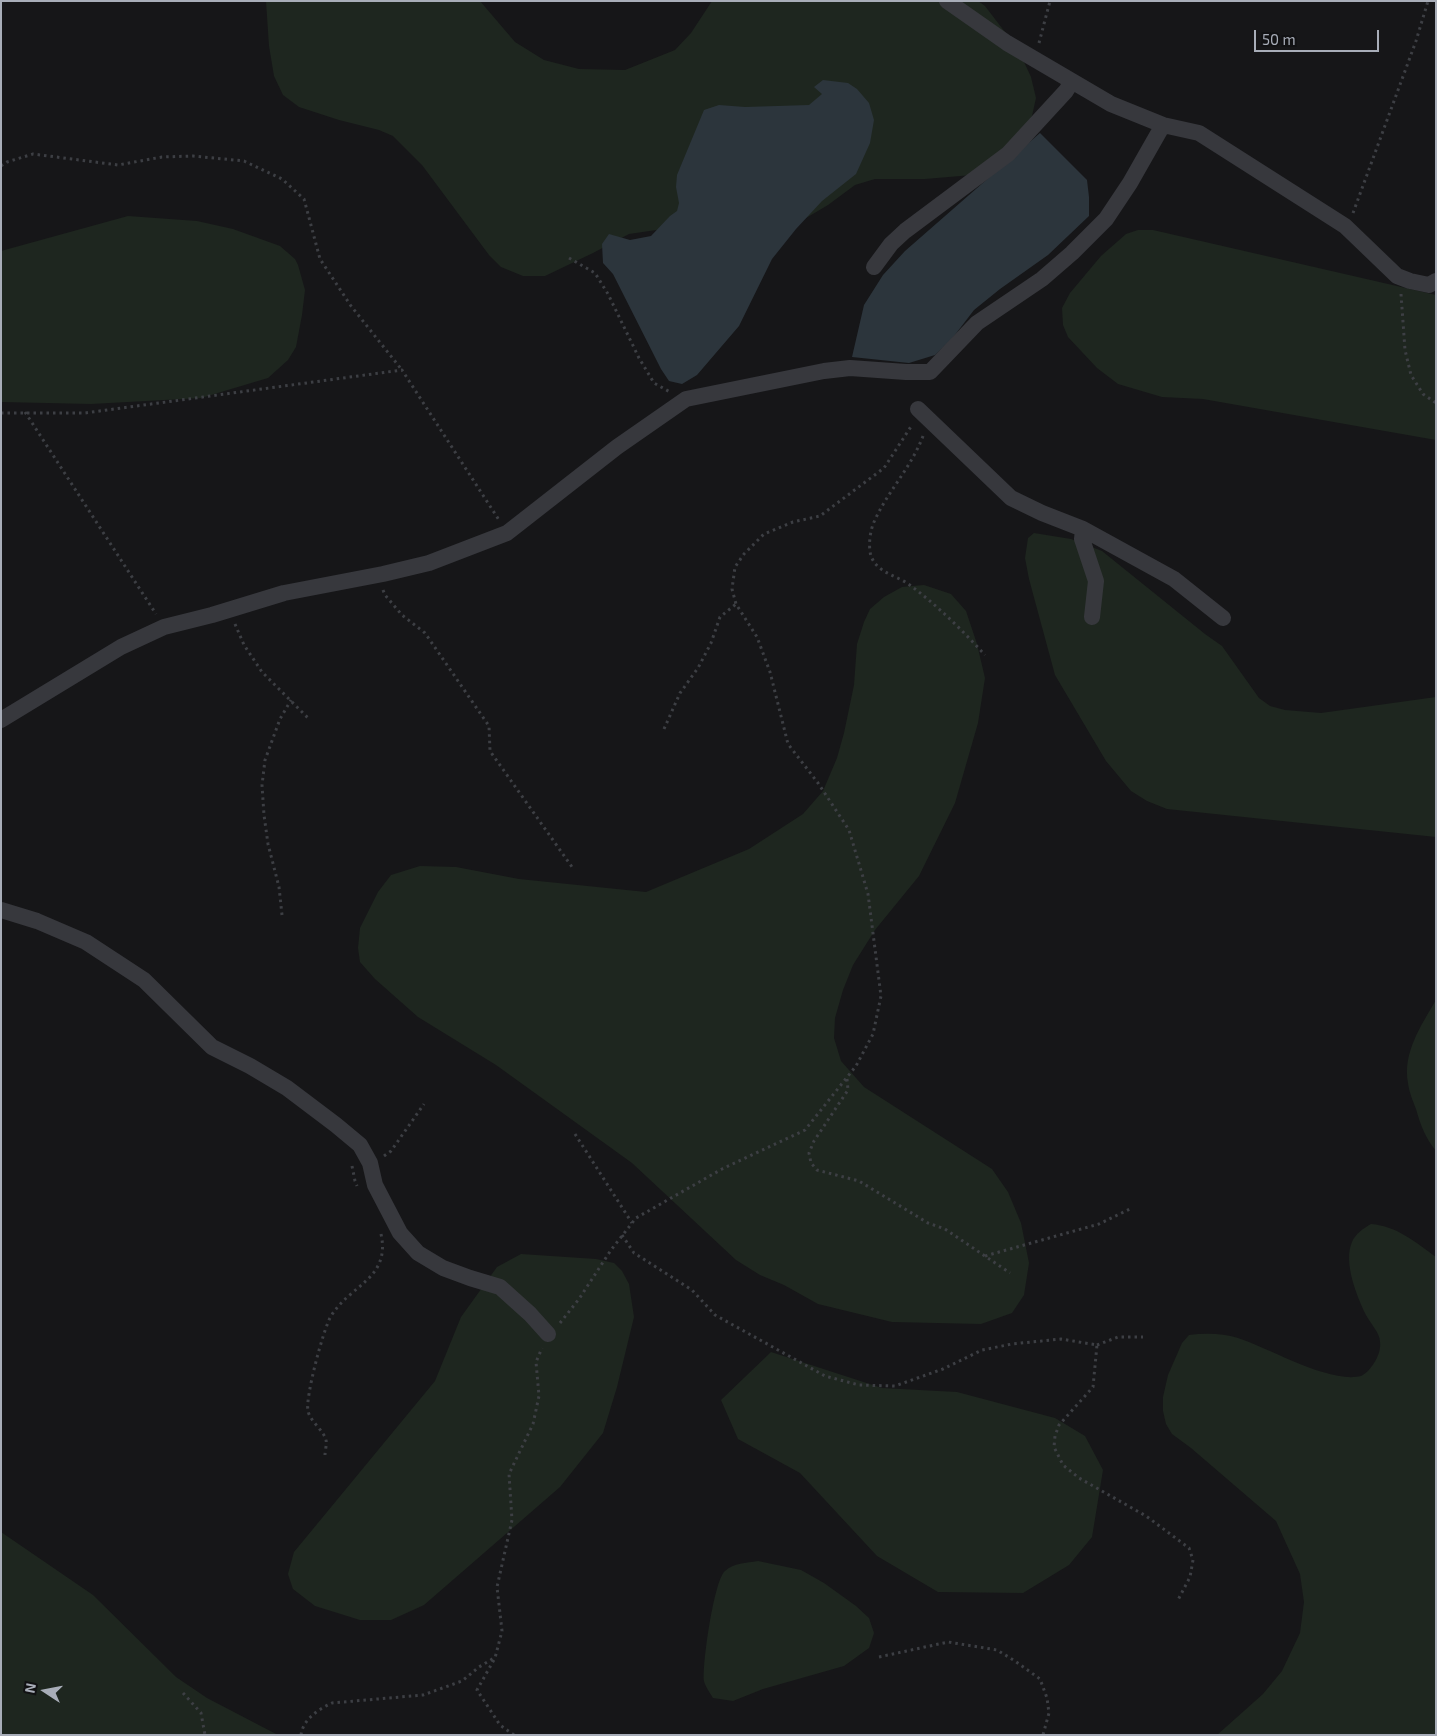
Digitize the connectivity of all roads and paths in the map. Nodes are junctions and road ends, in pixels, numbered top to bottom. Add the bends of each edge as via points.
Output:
1 (946, 1) edge
2 (1050, 1) edge
3 (1428, 1) edge
4 (1032, 57) junction
5 (1072, 81) junction
6 (1163, 126) junction
7 (1, 166) edge
8 (1345, 226) junction
9 (569, 258) dead end
10 (874, 267) dead end
11 (1410, 281) junction
12 (1436, 281) edge
13 (402, 370) junction
14 (686, 399) junction
15 (1436, 403) edge
16 (918, 409) joint
17 (1, 412) edge
18 (25, 412) junction
19 (930, 420) junction
20 (1083, 529) junction
21 (507, 533) junction
22 (378, 575) junction
23 (736, 604) junction
24 (230, 610) junction
25 (1092, 617) dead end
26 (1223, 618) dead end
27 (164, 627) junction
28 (985, 655) dead end
29 (291, 700) junction
30 (310, 719) dead end
31 (1, 720) edge
32 (664, 729) dead end
33 (572, 867) dead end
34 (1, 910) edge
35 (282, 915) dead end
36 (847, 1078) junction
37 (424, 1104) dead end
38 (575, 1134) dead end
39 (370, 1163) junction
40 (352, 1164) dead end
41 (358, 1188) dead end
42 (1132, 1208) dead end
43 (632, 1223) junction
44 (377, 1227) dead end
45 (622, 1235) junction
46 (985, 1256) junction
47 (1010, 1273) dead end
48 (548, 1334) junction
49 (1143, 1337) dead end
50 (1098, 1345) junction
51 (325, 1455) dead end
52 (1178, 1600) dead end
53 (879, 1657) dead end
54 (495, 1658) junction
55 (183, 1694) dead end
56 (205, 1735) edge
57 (301, 1735) edge
58 (514, 1735) edge
59 (1042, 1735) edge

1 - 4 street
2 - 4 path
3 - 8 path via 1354,211
4 - 5 street
5 - 6 street via 1112,104
5 - 10 street via 1008,154 905,231
6 - 8 street via 1199,133
6 - 14 street via 1106,219 1042,279 977,323 930,372 850,368
7 - 13 path via 33,154 118,165 162,157 193,156 244,161 282,179 304,199 320,260 351,306
8 - 11 street via 1397,276
9 - 14 path via 595,273 654,383
11 - 12 street via 1429,285
11 - 15 path via 1400,295 1405,350 1412,375 1423,394
13 - 18 path via 85,413
13 - 21 path
14 - 21 street via 617,447
16 - 19 street
16 - 23 path via 911,429 884,468 820,516 793,522 764,534 744,554 735,567 732,589
17 - 18 path
18 - 27 path
19 - 20 street via 1011,498
19 - 28 path via 920,445 873,524 871,556 879,568 933,602
20 - 25 street via 1082,539 1096,581
20 - 26 street via 1174,579
21 - 22 street via 429,563
22 - 24 street via 284,592
22 - 33 path via 385,595 402,615 425,633 489,726 490,751
23 - 32 path via 720,617 711,643 680,693
23 - 36 path via 757,637 770,672 788,744 849,830 868,894 881,996 872,1034
24 - 27 street
24 - 29 path via 244,645 262,672
27 - 31 street via 121,647
29 - 30 path
29 - 35 path via 280,719 265,760 262,785 266,834
34 - 39 street via 86,942 144,980 212,1046 294,1093 360,1145
36 - 43 path via 805,1130 722,1169
36 - 46 path via 848,1090 814,1141 809,1153 811,1164 817,1170 859,1181
37 - 39 path via 391,1151
38 - 43 path
39 - 48 street via 375,1185 400,1233 418,1253 444,1268 500,1287
40 - 41 path
42 - 46 path via 1099,1224
43 - 45 path
44 - 51 path via 384,1246 382,1262 338,1306 330,1319 308,1392 308,1411 326,1439
45 - 48 path via 573,1306
45 - 50 path via 634,1253 692,1290 715,1315 826,1376 859,1386 895,1386 943,1369 982,1350 1012,1344 1061,1339
46 - 47 path
48 - 54 path via 536,1362 539,1396 533,1424 509,1474 512,1520 497,1587 502,1631
49 - 50 path via 1118,1337
50 - 52 path via 1093,1387 1060,1425 1054,1447 1064,1465 1079,1478 1146,1516 1189,1548 1192,1560 1190,1577
53 - 59 path via 948,1642 997,1650 1040,1679 1049,1713
54 - 57 path via 462,1681 423,1695 332,1703 318,1709
54 - 58 path via 476,1690 500,1725
55 - 56 path via 201,1713

